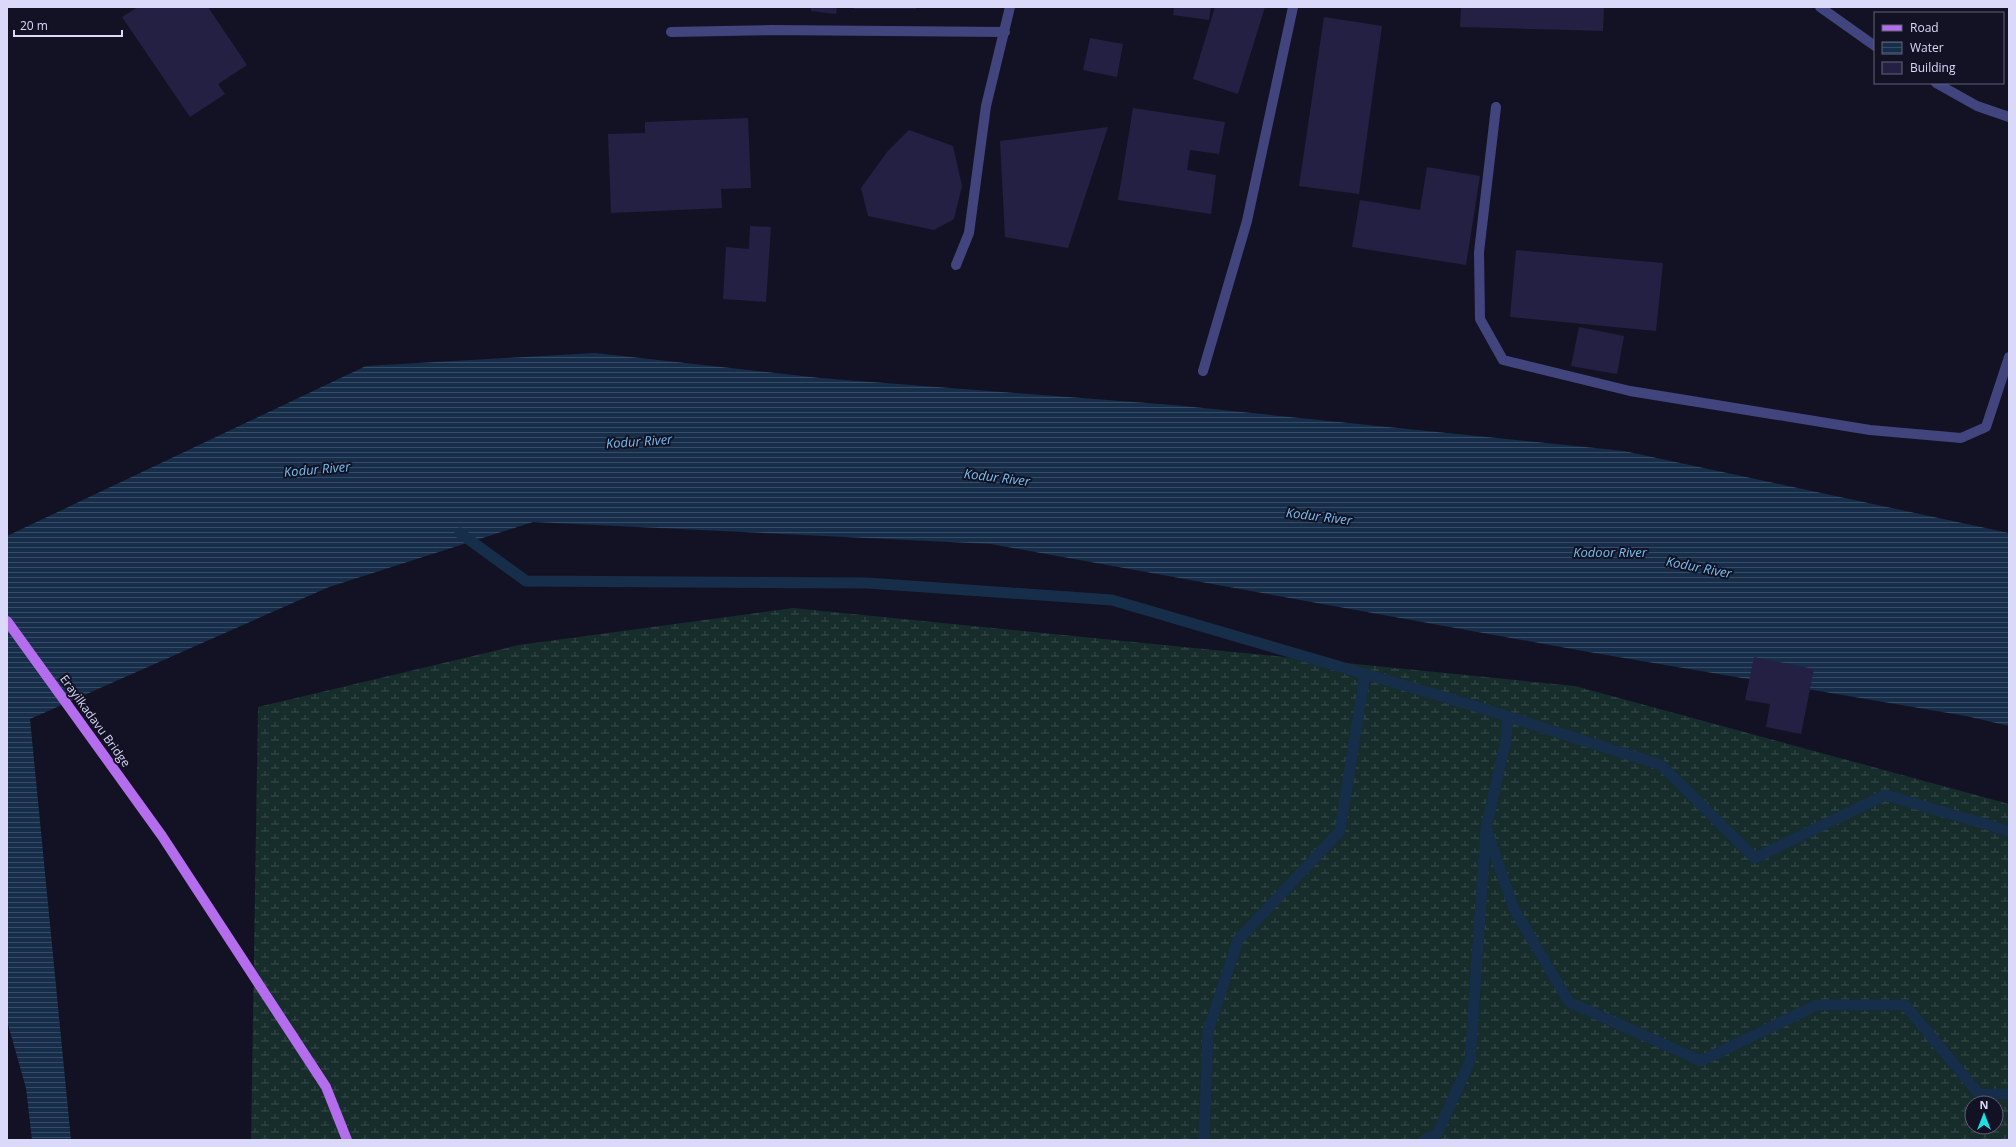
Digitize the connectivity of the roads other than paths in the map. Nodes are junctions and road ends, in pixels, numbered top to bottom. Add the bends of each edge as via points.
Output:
1 (1010, 7) edge
2 (1293, 7) edge
3 (1820, 7) edge
4 (671, 32) dead end
5 (1005, 32) junction
6 (1874, 45) edge
7 (1938, 84) edge
8 (1496, 107) dead end
9 (2009, 117) edge
10 (956, 265) dead end
11 (2009, 356) edge
12 (1203, 371) dead end
13 (7, 621) edge
14 (347, 1140) edge

1 - 5 street
2 - 12 street via 1247,221
3 - 6 street
4 - 5 street
5 - 10 street via 986,106 969,233
7 - 9 street via 1977,106
8 - 11 street via 1479,252 1480,319 1503,360 1630,391 1870,430 1961,438 1986,427
13 - 14 main road, Erayilkadavu Bridge via 162,836 326,1087

